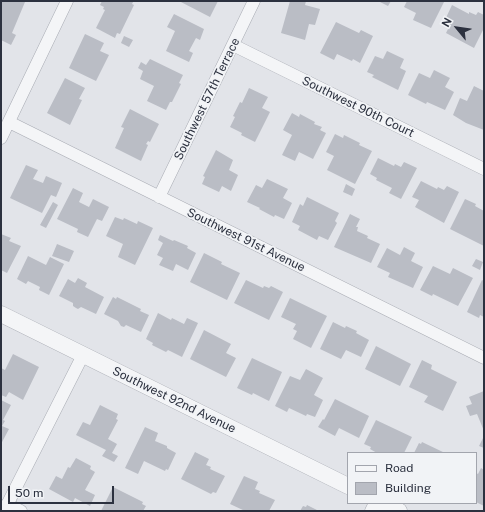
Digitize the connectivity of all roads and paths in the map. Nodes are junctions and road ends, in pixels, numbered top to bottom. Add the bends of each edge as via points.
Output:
1 (67, 1) edge
2 (254, 1) edge
3 (233, 45) junction
4 (9, 122) junction
5 (1, 138) edge
6 (484, 169) edge
7 (159, 197) junction
8 (1, 314) edge
9 (82, 355) junction
10 (484, 358) edge
11 (347, 486) edge
12 (384, 504) edge
13 (5, 508) edge
14 (21, 511) edge
15 (399, 511) edge

1 - 4 street
2 - 3 street, Southwest 57th Terrace
3 - 6 street, Southwest 90th Court
3 - 7 street, Southwest 57th Terrace
4 - 5 street
4 - 7 street, Southwest 91st Avenue
7 - 10 street, Southwest 91st Avenue
8 - 9 street, Southwest 92nd Avenue
9 - 11 street, Southwest 92nd Avenue
9 - 13 street
12 - 15 street
13 - 14 street

